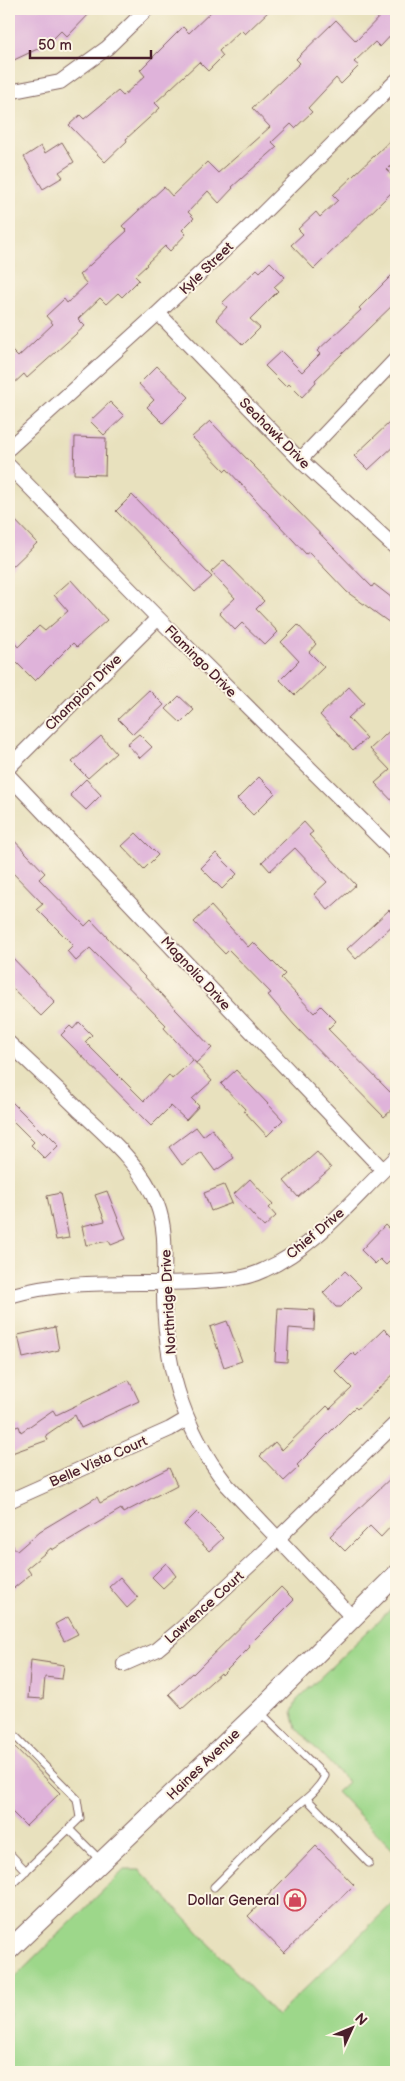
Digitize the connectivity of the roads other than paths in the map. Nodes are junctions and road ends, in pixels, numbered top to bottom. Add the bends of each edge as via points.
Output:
1 (146, 9) edge
2 (396, 80) edge
3 (9, 92) edge
4 (158, 313) junction
5 (396, 359) edge
6 (9, 448) edge
7 (300, 460) junction
8 (9, 466) edge
9 (396, 548) edge
10 (158, 618) junction
11 (9, 767) edge
12 (9, 776) edge
13 (396, 854) edge
14 (9, 1043) edge
15 (396, 1158) edge
16 (383, 1170) junction
17 (164, 1283) junction
18 (9, 1296) edge
19 (187, 1419) junction
20 (396, 1423) edge
21 (9, 1500) edge
22 (277, 1538) junction
23 (396, 1575) edge
24 (352, 1617) junction
25 (124, 1664) dead end
26 (259, 1711) junction
27 (9, 1730) edge
28 (307, 1799) junction
29 (69, 1829) junction
30 (9, 1854) edge
31 (101, 1861) junction
32 (369, 1863) dead end
33 (26, 1871) junction
34 (9, 1887) edge
35 (214, 1887) dead end
36 (9, 1950) edge

1 - 3 street via 107,48 60,82
2 - 4 street, Kyle Street
4 - 6 street, Kyle Street
4 - 7 street, Seahawk Drive
5 - 7 street
7 - 9 street, Seahawk Drive
8 - 10 street, Flamingo Drive
10 - 11 street, Champion Drive
10 - 13 street, Flamingo Drive
12 - 16 street, Magnolia Drive
14 - 17 street, Northridge Drive via 116,1146 148,1185 163,1225 166,1252
15 - 16 street, Chief Drive
16 - 17 street, Chief Drive via 295,1254 263,1271 237,1279
17 - 18 street, Chief Drive via 96,1282
17 - 19 street, Northridge Drive via 169,1352 178,1396
19 - 21 street, Belle Vista Court
19 - 22 street, Northridge Drive via 212,1466
20 - 22 street, Lawrence Court
22 - 24 street, Northridge Drive
22 - 25 street, Lawrence Court via 156,1650
23 - 24 main road, Haines Avenue
24 - 26 main road, Haines Avenue
26 - 28 lane via 325,1776
26 - 31 main road, Haines Avenue
27 - 29 lane via 77,1798 80,1818
28 - 32 lane
28 - 35 lane
29 - 31 lane
29 - 33 lane
30 - 33 lane
31 - 36 main road, Haines Avenue
33 - 34 lane

